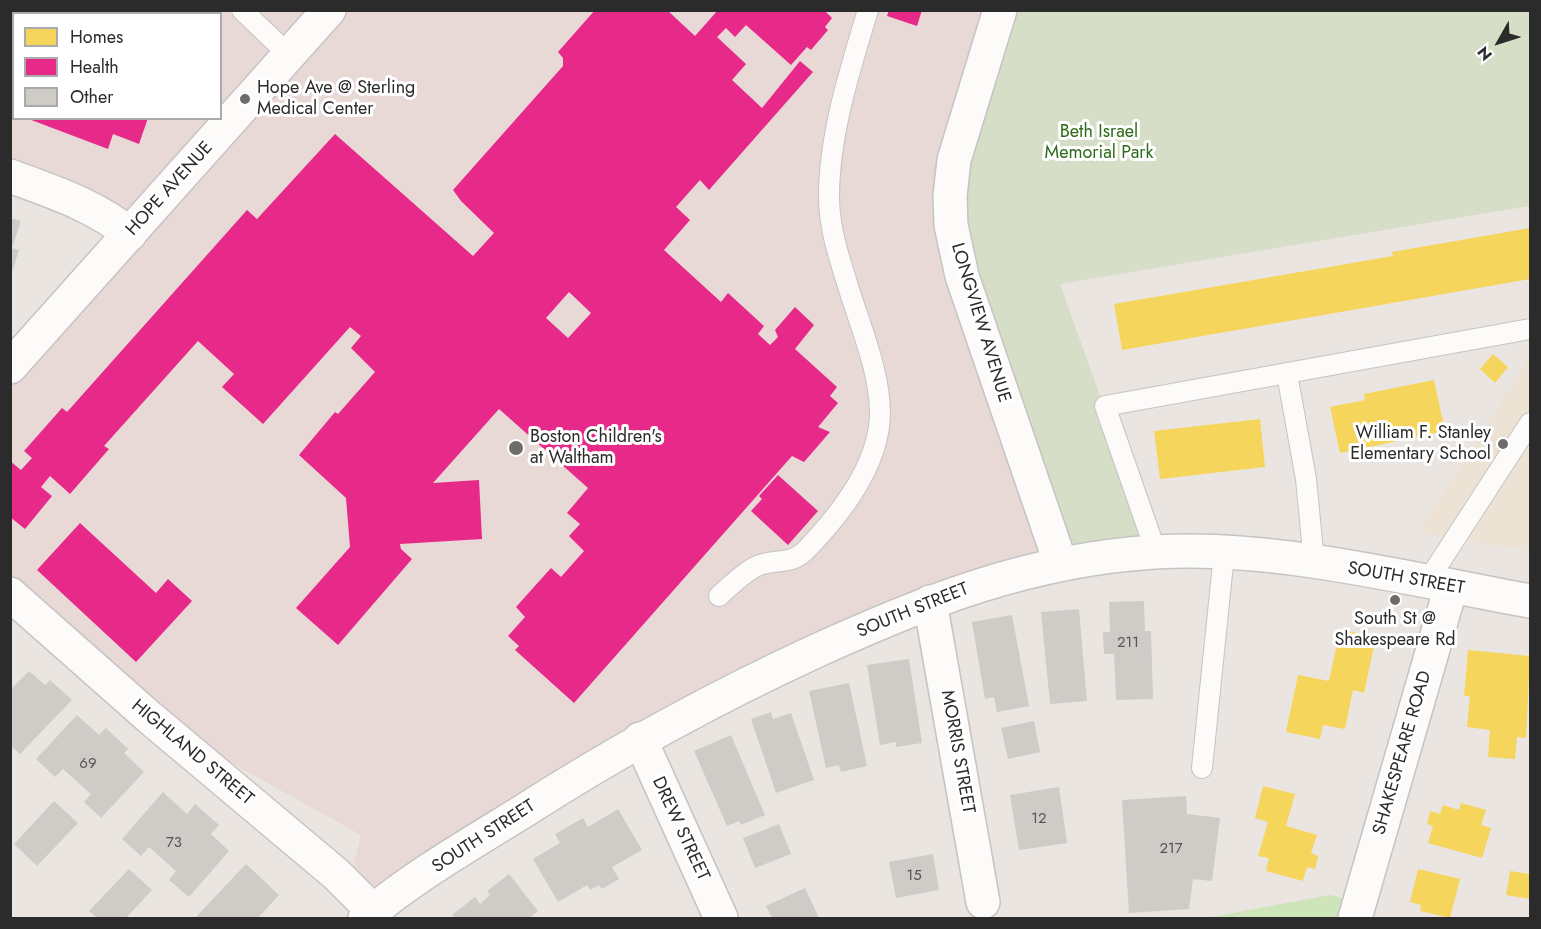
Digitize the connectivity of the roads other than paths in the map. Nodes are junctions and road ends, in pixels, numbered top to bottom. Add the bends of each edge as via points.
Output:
1 (242, 10) edge
2 (328, 10) edge
3 (868, 10) edge
4 (1000, 10) edge
5 (289, 55) junction
6 (10, 176) edge
7 (130, 234) junction
8 (1530, 329) edge
9 (10, 367) edge
10 (1287, 374) junction
11 (1530, 423) edge
12 (1156, 552) junction
13 (1224, 554) junction
14 (1060, 562) junction
15 (1314, 562) junction
16 (1439, 584) junction
17 (10, 594) edge
18 (719, 596) dead end
19 (1530, 601) edge
20 (930, 603) junction
21 (640, 739) junction
22 (1202, 768) dead end
23 (983, 902) dead end
24 (369, 915) edge
25 (721, 918) edge
26 (1355, 918) edge

1 - 5 lane
2 - 5 street, HOPE AVENUE
3 - 18 lane via 839,120 829,198 838,253 872,366 879,427 857,488 805,550 789,562 756,566
4 - 14 street, LONGVIEW AVENUE via 954,160 951,225 962,276
5 - 7 street, HOPE AVENUE
6 - 7 street via 85,204
7 - 9 street, HOPE AVENUE
8 - 10 lane
10 - 12 lane via 1105,406
10 - 15 lane via 1306,480
11 - 16 lane
12 - 13 street, SOUTH STREET
12 - 14 street, SOUTH STREET
13 - 15 street, SOUTH STREET
13 - 22 lane
14 - 20 street, SOUTH STREET
15 - 16 street, SOUTH STREET
16 - 19 street, SOUTH STREET
16 - 26 street, SHAKESPEARE ROAD
17 - 24 street, HIGHLAND STREET via 336,874
20 - 21 street, SOUTH STREET via 791,663
20 - 23 street, MORRIS STREET
21 - 24 street, SOUTH STREET via 502,824
21 - 25 street, DREW STREET

